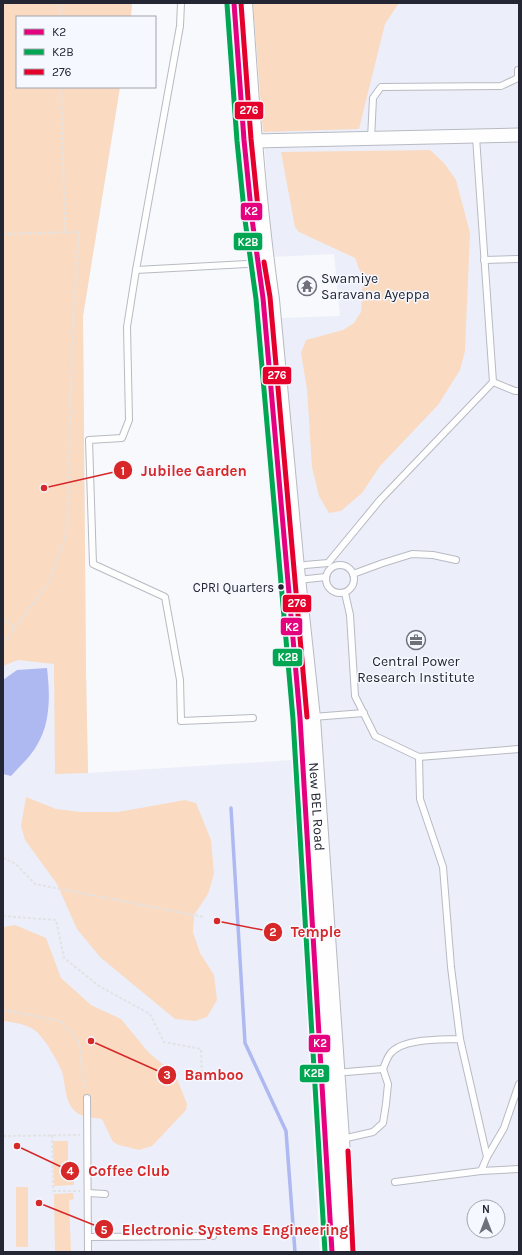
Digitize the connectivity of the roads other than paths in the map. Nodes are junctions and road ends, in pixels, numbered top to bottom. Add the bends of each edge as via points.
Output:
1 (182, 3) edge
2 (234, 3) edge
3 (243, 3) edge
4 (518, 70) edge
5 (519, 135) edge
6 (476, 137) junction
7 (371, 139) junction
8 (248, 140) junction
9 (519, 259) edge
10 (484, 260) junction
11 (261, 263) junction
12 (136, 270) junction
13 (493, 382) junction
14 (519, 391) edge
15 (456, 560) dead end
16 (296, 574) junction
17 (353, 574) junction
18 (326, 577) junction
19 (345, 593) junction
20 (364, 713) junction
21 (253, 718) dead end
22 (306, 718) junction
23 (519, 749) edge
24 (419, 756) junction
25 (460, 1039) junction
26 (383, 1069) junction
27 (346, 1072) dead end
28 (519, 1084) edge
29 (86, 1098) road end
30 (340, 1139) junction
31 (488, 1158) junction
32 (519, 1169) edge
33 (480, 1171) junction
34 (395, 1182) dead end
35 (88, 1192) junction
36 (106, 1194) dead end
37 (213, 1236) dead end
38 (88, 1237) junction
39 (88, 1252) edge
40 (332, 1252) edge
41 (346, 1252) edge

1 - 12 lane
2 - 8 main road, New BEL Road
3 - 8 main road, New BEL Road
4 - 7 lane via 518,78 501,86 380,87 373,98
5 - 6 street
6 - 7 street
6 - 10 lane
7 - 8 street
8 - 11 main road, New BEL Road
9 - 10 lane
10 - 13 lane
11 - 12 lane
11 - 16 main road, New BEL Road via 271,308
11 - 22 main road, New BEL Road
12 - 21 lane via 127,327 129,420 122,438 88,440 93,564 165,597 180,680 181,721
13 - 14 lane
13 - 16 lane via 380,500 328,563 305,565
15 - 17 lane via 412,554
16 - 18 lane
16 - 22 main road, New BEL Road
17 - 18 lane via 347,567 338,565 330,569
17 - 19 lane via 354,583
18 - 19 lane via 331,590 340,594
19 - 20 lane via 350,615 355,696
20 - 22 lane
20 - 24 lane via 375,736
22 - 30 main road, New BEL Road
22 - 40 main road
23 - 24 lane
24 - 25 lane via 420,798 443,866
25 - 26 lane via 422,1041 399,1047 390,1054
25 - 31 lane
26 - 27 lane
26 - 30 lane via 388,1084 382,1123 373,1132
28 - 31 lane via 504,1128
29 - 35 lane
30 - 41 main road, New BEL Road
31 - 33 lane
32 - 33 lane
33 - 34 lane
35 - 36 lane
35 - 38 lane
37 - 38 lane
38 - 39 lane

